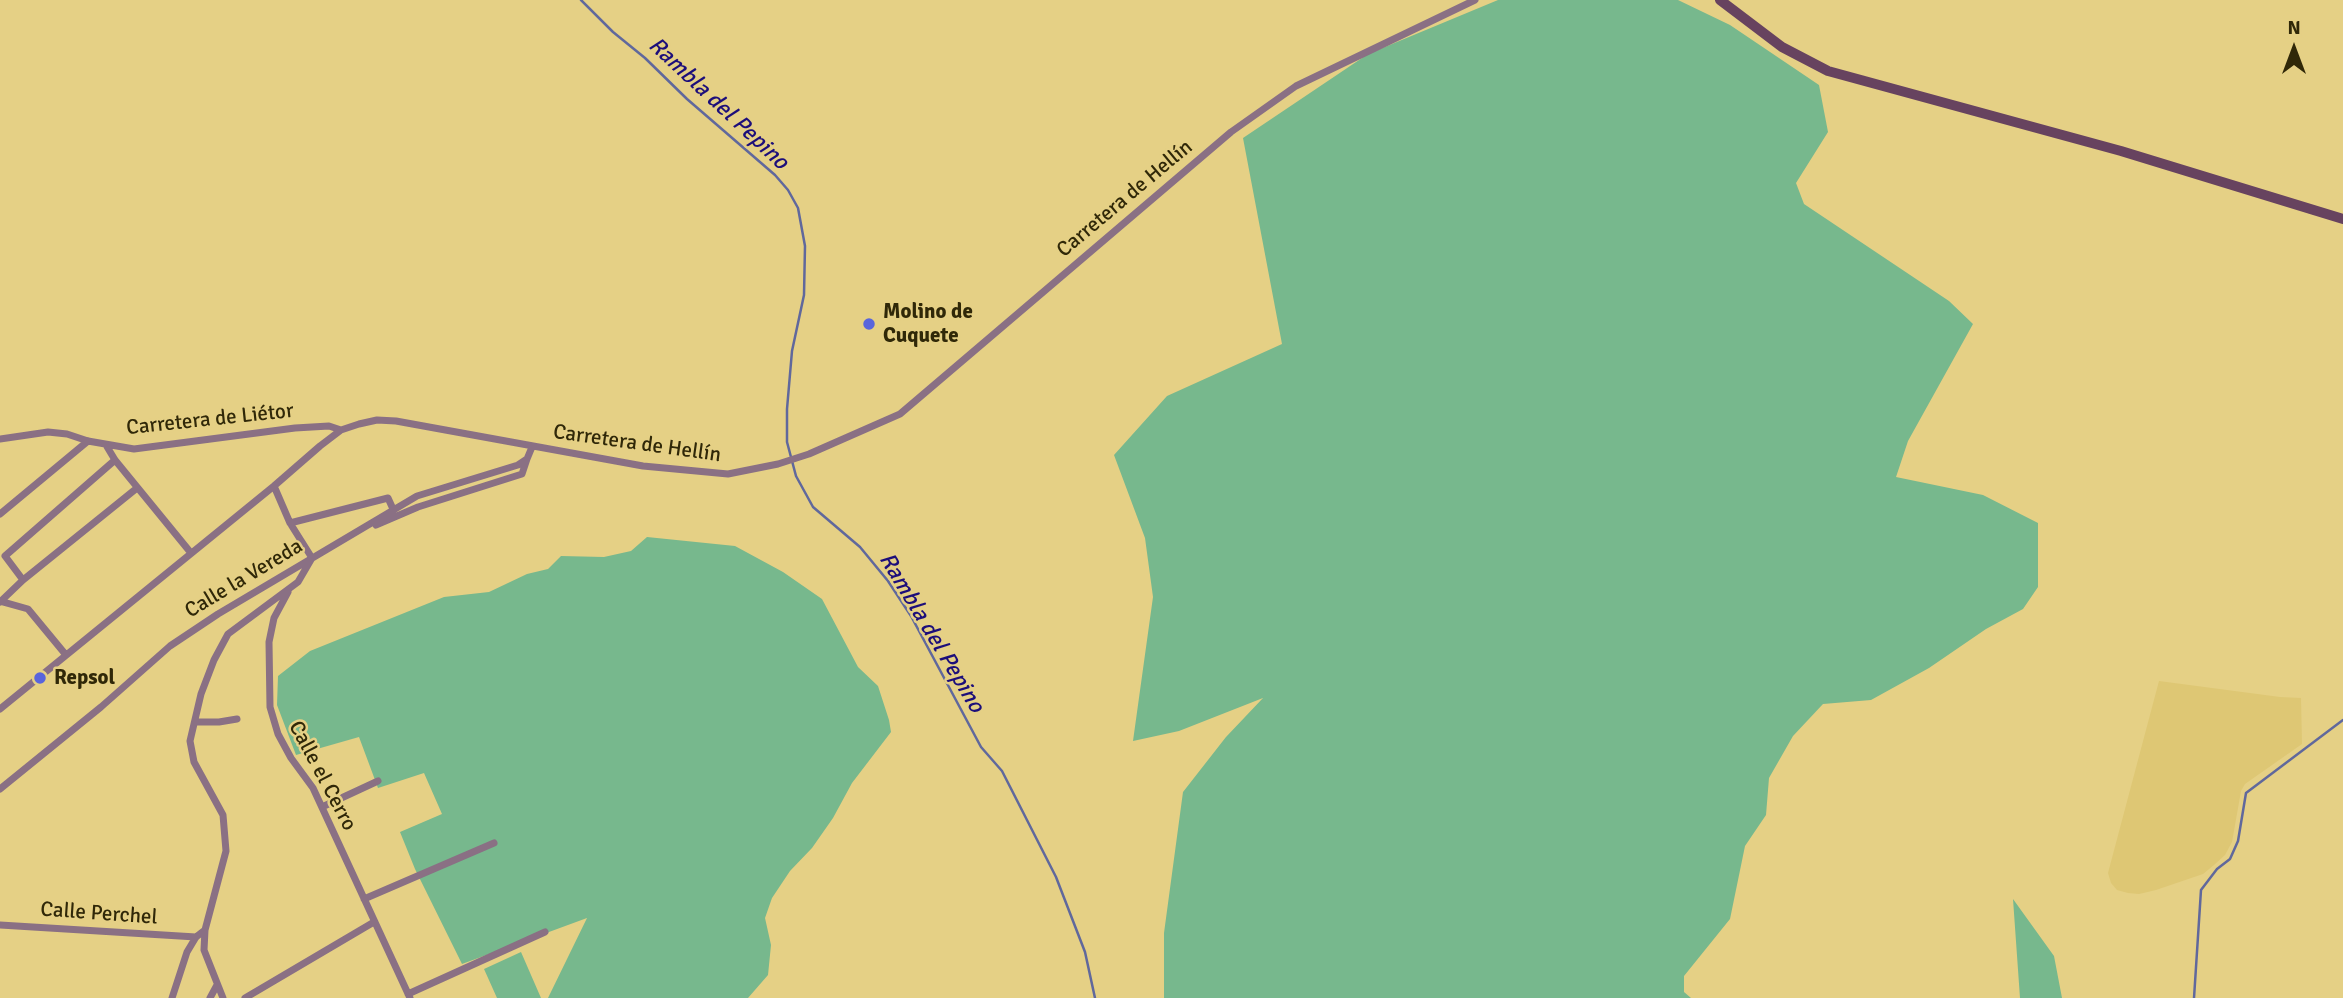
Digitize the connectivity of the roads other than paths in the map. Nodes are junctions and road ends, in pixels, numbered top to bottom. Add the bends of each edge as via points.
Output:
1 (1475, 0) edge
2 (1720, 0) edge
3 (2343, 219) edge
4 (341, 430) junction
5 (0, 439) edge
6 (88, 441) junction
7 (106, 445) junction
8 (532, 447) junction
9 (527, 459) junction
10 (115, 460) junction
11 (274, 486) junction
12 (137, 488) junction
13 (393, 509) junction
14 (0, 514) edge
15 (290, 523) junction
16 (367, 527) junction
17 (191, 553) junction
18 (312, 558) junction
19 (23, 580) junction
20 (293, 586) junction
21 (1, 601) edge
22 (66, 655) junction
23 (0, 709) edge
24 (237, 719) dead end
25 (195, 722) junction
26 (378, 781) dead end
27 (0, 789) edge
28 (322, 807) junction
29 (494, 843) dead end
30 (364, 899) junction
31 (374, 922) junction
32 (0, 925) edge
33 (205, 930) junction
34 (545, 932) dead end
35 (196, 937) junction
36 (217, 985) junction
37 (409, 996) edge
38 (172, 998) edge
39 (210, 998) edge
40 (223, 998) edge
41 (245, 998) edge

1 - 8 street, Carretera de Hellín via 1296,86 1231,131 900,414 809,454 728,474 643,466
2 - 3 street via 1782,47 1828,71 2121,151
4 - 7 street, Carretera de Liétor via 330,426 295,428 134,449
4 - 8 street, Carretera de Hellín via 377,420 396,421
4 - 11 street, Carretera de Hellín
5 - 6 street, Carretera de Liétor via 48,432
6 - 7 street, Carretera de Liétor
6 - 14 street
7 - 10 street
8 - 9 street
9 - 13 street, Calle la Vereda via 417,496
9 - 16 street via 522,474
10 - 12 street
10 - 19 street via 5,556
11 - 15 street
11 - 17 street, Carretera de Hellín
12 - 17 street
12 - 19 street
13 - 15 street via 388,498
13 - 16 street, Calle la Vereda
15 - 18 street
16 - 18 street, Calle la Vereda
17 - 22 street, Carretera de Hellín
18 - 20 street, Calle el Cerro
18 - 27 street, Calle la Vereda via 170,646
19 - 21 street
20 - 25 street via 228,634 201,694
20 - 28 street, Calle el Cerro via 274,618 269,642 270,707 278,734
21 - 22 street via 28,609
22 - 23 street, Carretera de Hellín
24 - 25 street
25 - 33 street via 190,741 194,762 217,801 226,832 226,851
26 - 28 street
28 - 30 street, Calle el Cerro
29 - 30 street
30 - 31 street, Calle el Cerro
31 - 37 street, Calle el Cerro
31 - 41 street
32 - 35 street, Calle Perchel
33 - 35 street
33 - 36 street via 204,950
34 - 37 street
35 - 38 street
36 - 39 street
36 - 40 street

